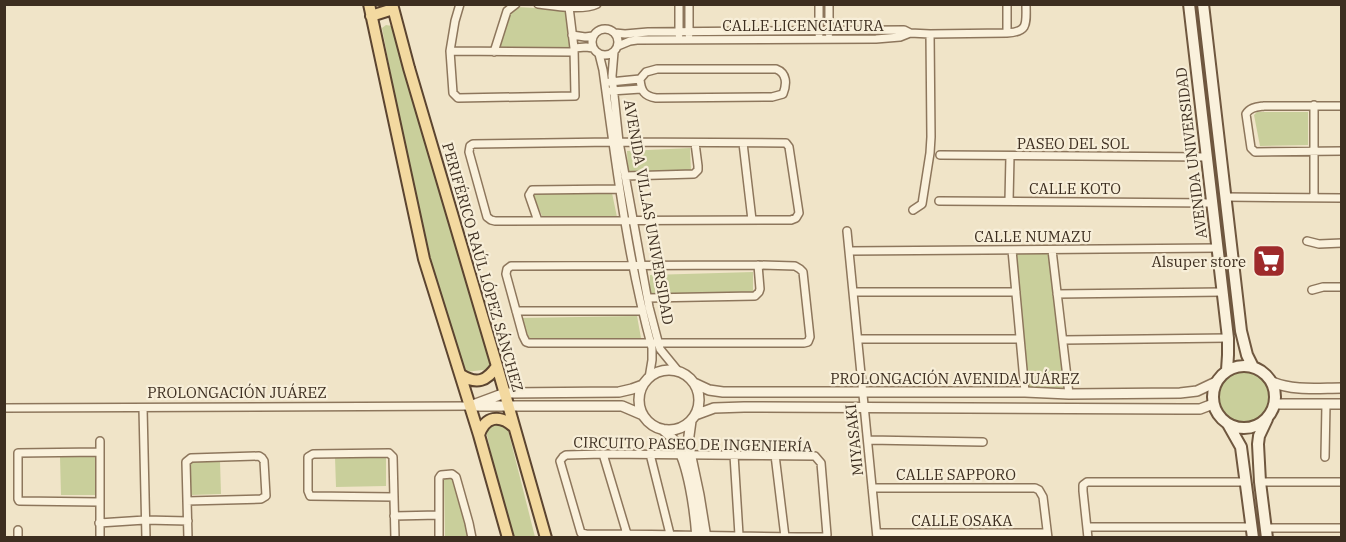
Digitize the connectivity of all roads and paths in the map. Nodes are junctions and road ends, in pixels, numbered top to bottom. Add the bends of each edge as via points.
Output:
1 (460, 4) edge
2 (538, 4) edge
3 (597, 4) edge
4 (679, 4) edge
5 (689, 4) edge
6 (819, 4) edge
7 (829, 4) edge
8 (1007, 4) edge
9 (1026, 4) edge
10 (1189, 4) edge
11 (1203, 4) edge
12 (514, 6) edge
13 (393, 7) edge
14 (569, 7) junction
15 (370, 10) edge
16 (615, 33) junction
17 (1007, 33) junction
18 (930, 34) junction
19 (572, 35) junction
20 (679, 35) junction
21 (819, 35) junction
22 (829, 35) junction
23 (593, 36) junction
24 (689, 36) junction
25 (616, 49) junction
26 (574, 50) junction
27 (450, 51) junction
28 (596, 51) junction
29 (494, 52) junction
30 (640, 79) junction
31 (608, 82) junction
32 (641, 89) junction
33 (609, 91) junction
34 (1314, 105) junction
35 (1341, 106) edge
36 (616, 142) junction
37 (695, 142) junction
38 (743, 143) junction
39 (1314, 151) junction
40 (1341, 151) edge
41 (940, 155) dead end
42 (1010, 156) junction
43 (1207, 157) junction
44 (625, 176) junction
45 (619, 189) junction
46 (1226, 197) junction
47 (1314, 198) junction
48 (1341, 198) edge
49 (939, 201) dead end
50 (1010, 201) junction
51 (1212, 203) junction
52 (914, 210) dead end
53 (752, 220) junction
54 (538, 221) junction
55 (624, 221) junction
56 (633, 221) junction
57 (847, 231) dead end
58 (1307, 241) dead end
59 (1341, 243) edge
60 (1218, 249) junction
61 (1012, 250) junction
62 (1052, 250) junction
63 (849, 251) junction
64 (758, 266) junction
65 (632, 267) junction
66 (642, 267) junction
67 (1341, 287) edge
68 (1312, 290) dead end
69 (853, 292) junction
70 (1016, 292) junction
71 (1223, 292) junction
72 (1057, 294) junction
73 (648, 298) junction
74 (516, 311) junction
75 (642, 311) junction
76 (1228, 338) junction
77 (858, 339) junction
78 (1020, 339) junction
79 (1063, 340) junction
80 (654, 343) junction
81 (497, 366) junction
82 (1253, 367) junction
83 (1227, 370) junction
84 (678, 371) junction
85 (461, 375) junction
86 (646, 381) junction
87 (1216, 382) junction
88 (1272, 382) junction
89 (694, 383) junction
90 (1341, 388) edge
91 (863, 392) junction
92 (1025, 392) junction
93 (505, 393) junction
94 (1069, 394) junction
95 (1213, 404) junction
96 (1275, 404) junction
97 (1326, 404) junction
98 (1341, 404) edge
99 (470, 406) junction
100 (508, 407) junction
101 (4, 408) edge
102 (143, 408) junction
103 (865, 408) junction
104 (643, 415) junction
105 (693, 418) junction
106 (1267, 419) junction
107 (1228, 424) junction
108 (514, 427) junction
109 (662, 429) junction
110 (479, 435) junction
111 (868, 440) junction
112 (100, 441) dead end
113 (983, 442) dead end
114 (100, 452) junction
115 (603, 454) junction
116 (650, 454) junction
117 (685, 455) junction
118 (734, 455) junction
119 (775, 455) junction
120 (1325, 457) dead end
121 (1246, 482) junction
122 (1260, 482) junction
123 (1341, 482) edge
124 (872, 488) junction
125 (394, 497) junction
126 (187, 501) junction
127 (99, 502) junction
128 (439, 515) junction
129 (394, 516) junction
130 (145, 520) junction
131 (188, 521) junction
132 (99, 523) junction
133 (1087, 527) junction
134 (1341, 528) edge
135 (1252, 532) edge
136 (1267, 533) edge
137 (627, 534) junction
138 (670, 534) junction
139 (739, 535) junction
140 (877, 535) edge
141 (1047, 535) edge
142 (702, 536) edge
143 (100, 537) edge
144 (146, 537) edge
145 (188, 537) edge
146 (395, 537) edge
147 (440, 537) edge
148 (472, 537) edge
149 (508, 537) edge
150 (546, 537) edge
151 (785, 537) edge
152 (1088, 537) edge

1 - 27 street
2 - 14 street
3 - 14 street
4 - 20 street
5 - 24 street
6 - 21 street
7 - 22 street
8 - 17 street
9 - 17 street via 1023,29
10 - 43 main road, AVENIDA UNIVERSIDAD
11 - 46 main road, AVENIDA UNIVERSIDAD
12 - 29 street via 507,11
13 - 15 main road
13 - 81 main road, PERIFÉRICO RAÚL LÓPEZ SÁNCHEZ
14 - 19 street
15 - 85 main road via 424,259
16 - 20 street, CALLE LICENCIATURA
16 - 23 street via 601,30
16 - 25 street
17 - 18 street, CALLE LICENCIATURA
18 - 22 street, CALLE LICENCIATURA via 904,30
18 - 52 street via 932,137 922,204
19 - 23 street
19 - 26 street
20 - 24 street, CALLE LICENCIATURA
20 - 25 street, CALLE LICENCIATURA via 637,40
21 - 22 street, CALLE LICENCIATURA
21 - 24 street, CALLE LICENCIATURA
23 - 28 street
25 - 28 street via 604,55
25 - 31 street, AVENIDA VILLAS UNIVERSIDAD
26 - 27 street via 573,97 458,98 453,93
26 - 28 street via 586,47
26 - 29 street
27 - 29 street
28 - 31 street, AVENIDA VILLAS UNIVERSIDAD
30 - 31 street
30 - 32 street
30 - 32 street via 657,69 776,69 784,75 786,85 783,94 772,97 656,98
31 - 33 street, AVENIDA VILLAS UNIVERSIDAD
32 - 33 street
33 - 36 street, AVENIDA VILLAS UNIVERSIDAD
34 - 35 street
34 - 39 street
34 - 39 street via 1264,106 1246,114 1255,152
36 - 37 street
36 - 44 street, AVENIDA VILLAS UNIVERSIDAD
36 - 45 street, AVENIDA VILLAS UNIVERSIDAD
36 - 54 street via 470,146 487,217
37 - 38 street
37 - 44 street via 698,170 694,174
38 - 53 street
38 - 53 street via 788,145 799,213 791,220
39 - 40 street
39 - 47 street
41 - 42 street, PASEO DEL SOL
42 - 43 street, PASEO DEL SOL
42 - 50 street
43 - 51 main road, AVENIDA UNIVERSIDAD
44 - 56 street, AVENIDA VILLAS UNIVERSIDAD
45 - 54 street via 532,190 529,195
45 - 55 street, AVENIDA VILLAS UNIVERSIDAD
46 - 47 street
46 - 82 main road, AVENIDA UNIVERSIDAD via 1241,331
47 - 48 street
49 - 50 street, CALLE KOTO
50 - 51 street, CALLE KOTO
51 - 60 main road, AVENIDA UNIVERSIDAD
53 - 56 street
54 - 55 street
55 - 56 street
55 - 65 street, AVENIDA VILLAS UNIVERSIDAD
56 - 66 street, AVENIDA VILLAS UNIVERSIDAD
57 - 63 street, MIYASAKI
58 - 59 street
60 - 62 street, CALLE NUMAZU
60 - 71 main road, AVENIDA UNIVERSIDAD
61 - 62 street, CALLE NUMAZU
61 - 63 street, CALLE NUMAZU
61 - 70 street
62 - 72 street
63 - 69 street, MIYASAKI
64 - 66 street
64 - 73 street via 760,289 755,296
64 - 80 street via 795,266 803,272 808,342
65 - 66 street
65 - 74 street via 510,266 506,274
65 - 75 street, AVENIDA VILLAS UNIVERSIDAD
66 - 73 street, AVENIDA VILLAS UNIVERSIDAD
67 - 68 street
69 - 70 street
69 - 77 street, MIYASAKI
70 - 78 street
71 - 72 street
71 - 76 main road, AVENIDA UNIVERSIDAD
72 - 79 street
73 - 80 street, AVENIDA VILLAS UNIVERSIDAD
74 - 75 street
74 - 80 street via 529,343
75 - 80 street, AVENIDA VILLAS UNIVERSIDAD
76 - 79 street
76 - 83 main road, AVENIDA UNIVERSIDAD
77 - 78 street
77 - 91 street, MIYASAKI
78 - 92 street
79 - 94 street
80 - 84 street, AVENIDA VILLAS UNIVERSIDAD
80 - 86 street, AVENIDA VILLAS UNIVERSIDAD
81 - 85 main road via 488,378 481,380
81 - 93 main road, PERIFÉRICO RAÚL LÓPEZ SÁNCHEZ
82 - 83 main road
82 - 88 main road
83 - 87 main road
84 - 86 street via 656,373
84 - 89 street
85 - 99 main road
86 - 93 street via 619,392
86 - 104 street via 639,400
87 - 94 street, PROLONGACIÓN AVENIDA JUÁREZ via 1197,391 1180,393
87 - 95 main road
88 - 90 street via 1297,388
88 - 96 main road
89 - 91 street, PROLONGACIÓN AVENIDA JUÁREZ via 723,392
89 - 105 street via 699,404
91 - 92 street, PROLONGACIÓN AVENIDA JUÁREZ
91 - 103 street, MIYASAKI
92 - 94 street, PROLONGACIÓN AVENIDA JUÁREZ
93 - 99 street
93 - 100 main road, PERIFÉRICO RAÚL LÓPEZ SÁNCHEZ
95 - 103 street, PROLONGACIÓN AVENIDA JUÁREZ via 1200,409
95 - 107 main road via 1218,416
96 - 97 street
96 - 106 main road
97 - 98 street
97 - 120 street
99 - 100 street
99 - 102 street, PROLONGACIÓN JUÁREZ
99 - 110 main road
100 - 104 street via 622,406
100 - 108 main road, PERIFÉRICO RAÚL LÓPEZ SÁNCHEZ
101 - 102 street, PROLONGACIÓN JUÁREZ
102 - 130 street
103 - 105 street, PROLONGACIÓN AVENIDA JUÁREZ via 720,407
103 - 111 street, MIYASAKI
104 - 109 street
105 - 109 street via 685,426
105 - 117 street
106 - 107 main road via 1247,427
106 - 122 main road via 1258,444
107 - 121 main road via 1241,447
108 - 110 main road via 493,419 484,424
108 - 150 main road, PERIFÉRICO RAÚL LÓPEZ SÁNCHEZ
109 - 117 street
110 - 149 main road
111 - 113 street
111 - 124 street, MIYASAKI
112 - 114 street
114 - 127 street
114 - 127 street via 18,453 19,501
115 - 116 street, CIRCUITO PASEO DE INGENIERÍA
115 - 137 street
115 - 137 street, CIRCUITO PASEO DE INGENIERÍA via 566,455 560,461 579,529 585,534
116 - 117 street, CIRCUITO PASEO DE INGENIERÍA
116 - 138 street
117 - 118 street, CIRCUITO PASEO DE INGENIERÍA
117 - 142 street
118 - 119 street, CIRCUITO PASEO DE INGENIERÍA
118 - 139 street
119 - 151 street
119 - 151 street, CIRCUITO PASEO DE INGENIERÍA via 815,456 821,462 827,535
121 - 133 street via 1087,482 1083,485
121 - 135 main road
122 - 123 street
122 - 136 main road
124 - 140 street, MIYASAKI
124 - 141 street, CALLE SAPPORO via 1035,488 1043,497
125 - 125 street via 392,454 313,454 308,458 310,496
125 - 129 street
126 - 126 street via 188,459 259,456 264,461 266,496 261,499
126 - 131 street
127 - 132 street
128 - 129 street
128 - 147 street
128 - 148 street via 440,476 452,474
129 - 146 street
130 - 131 street
130 - 132 street
130 - 144 street
131 - 145 street
132 - 143 street
133 - 135 street
133 - 152 street
134 - 136 street
137 - 138 street, CIRCUITO PASEO DE INGENIERÍA
138 - 142 street, CIRCUITO PASEO DE INGENIERÍA
139 - 142 street, CIRCUITO PASEO DE INGENIERÍA
139 - 151 street, CIRCUITO PASEO DE INGENIERÍA
140 - 141 street, CALLE OSAKA

